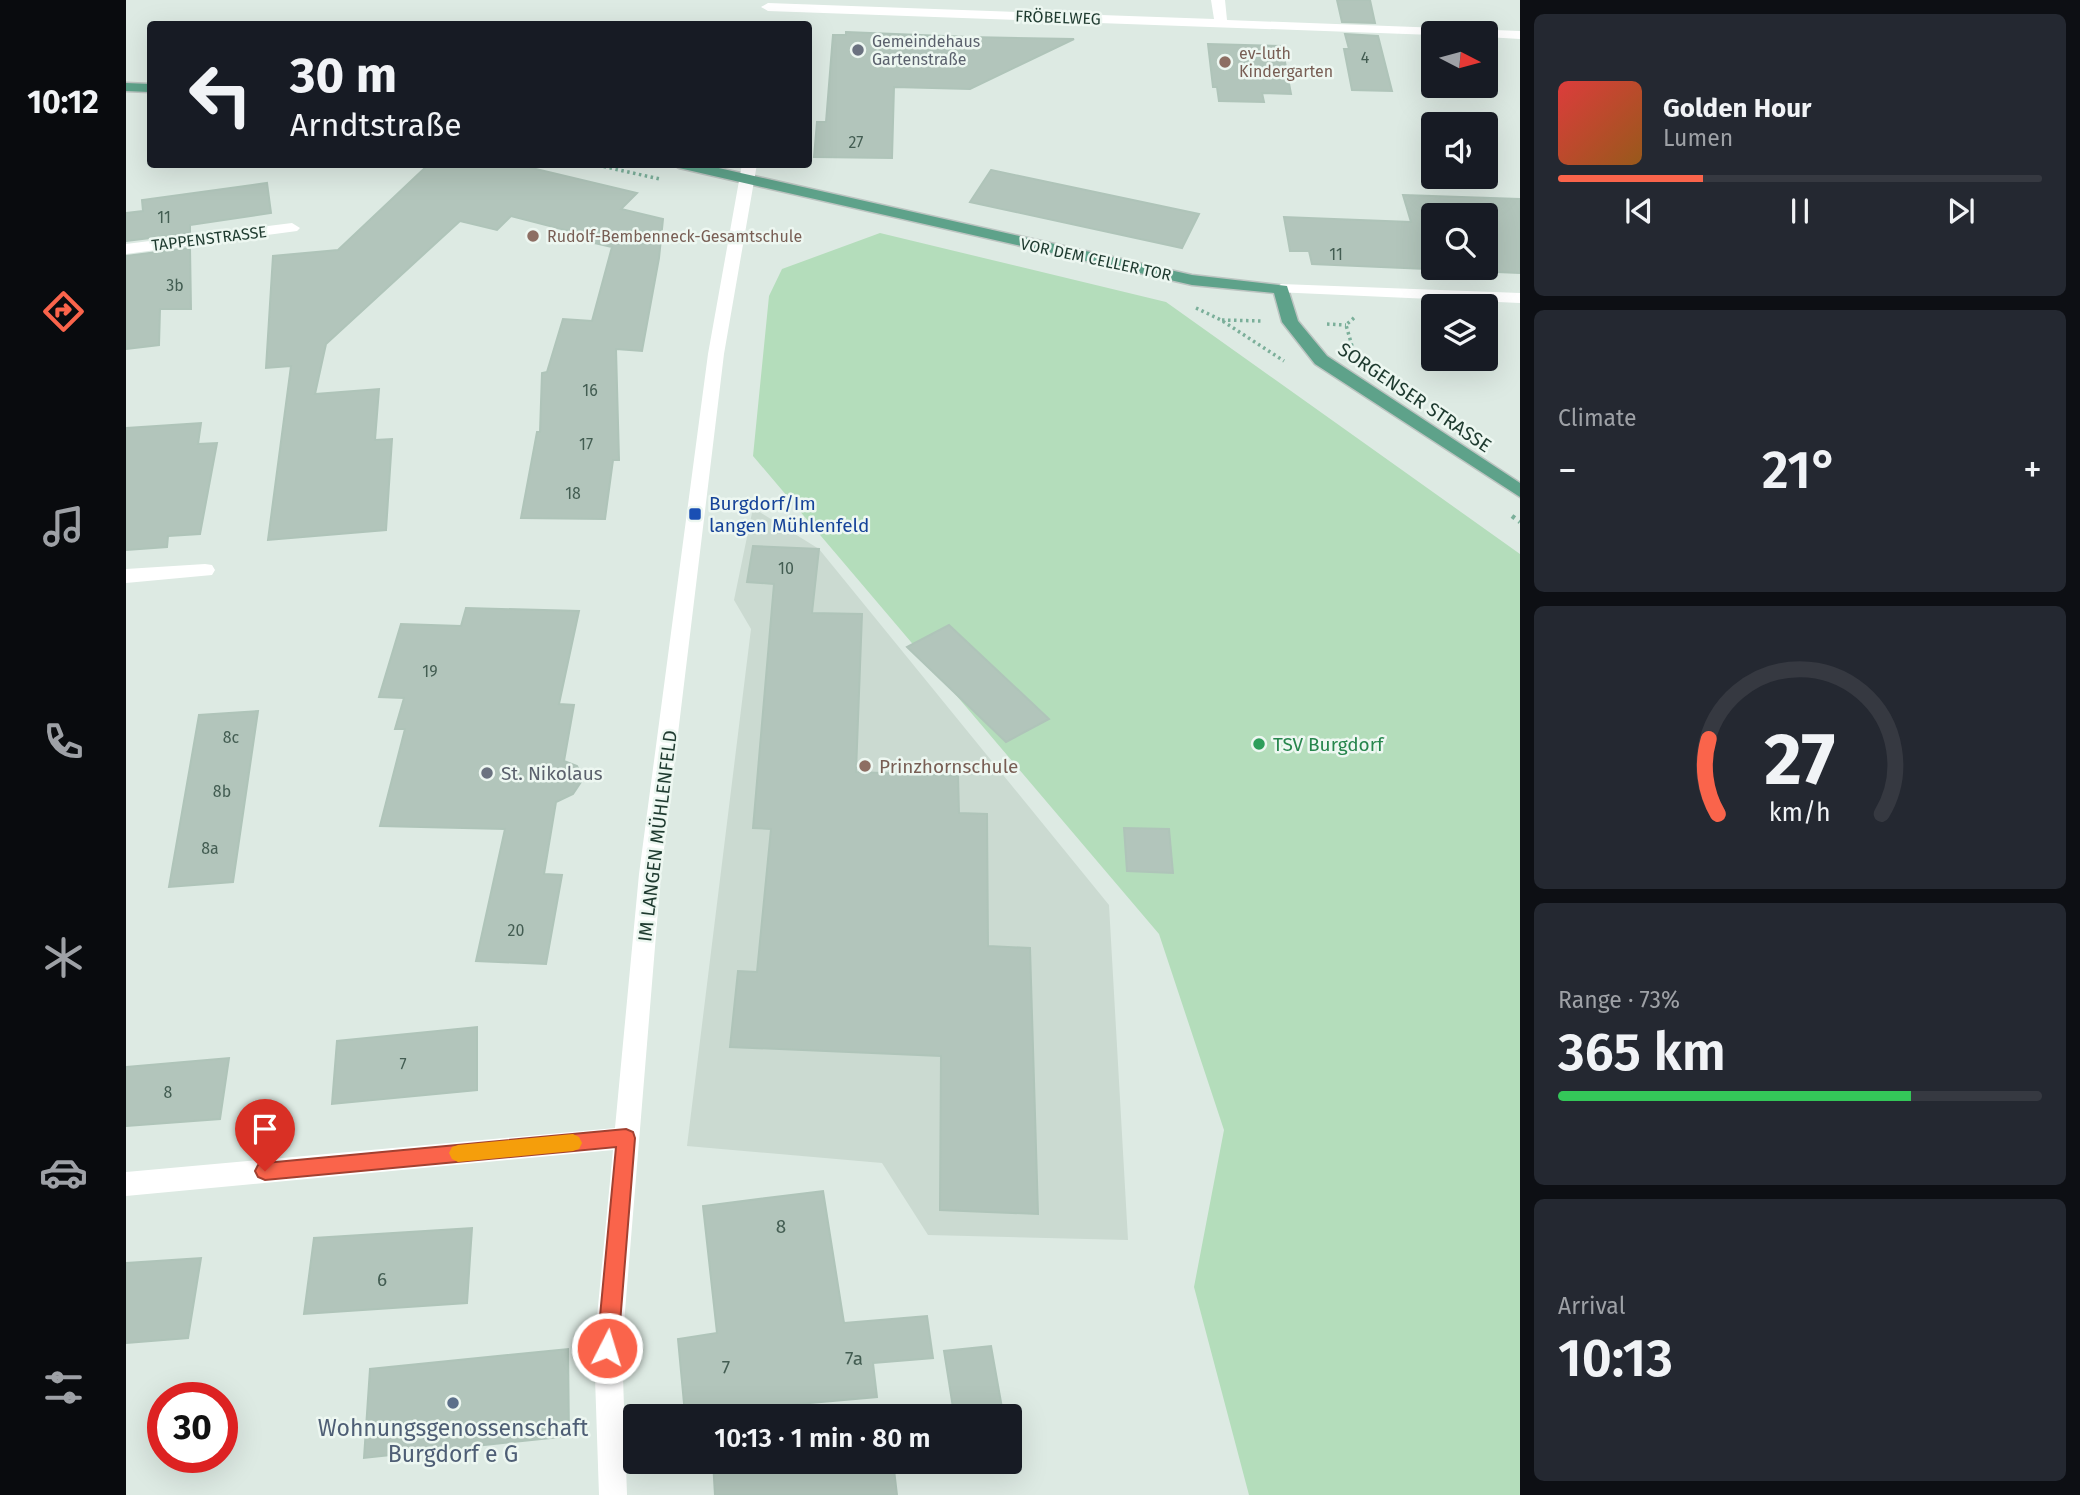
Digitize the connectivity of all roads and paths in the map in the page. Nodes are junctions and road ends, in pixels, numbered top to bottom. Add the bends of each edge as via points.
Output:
1 (1218, 0) edge
2 (769, 3) edge
3 (768, 21) edge
4 (1221, 23) junction
5 (1421, 31) edge
6 (1498, 34) edge
7 (1520, 35) edge
8 (126, 87) edge
9 (147, 88) edge
10 (714, 168) edge
11 (748, 172) edge
12 (292, 228) dead end
13 (126, 249) edge
14 (1281, 289) junction
15 (1520, 298) edge
16 (1520, 491) edge
17 (205, 570) dead end
18 (126, 576) edge
19 (626, 1138) junction
20 (126, 1184) edge
21 (614, 1495) edge

1 - 4 street
2 - 3 street
2 - 4 street, FRÖBELWEG
4 - 5 street, FRÖBELWEG
6 - 7 street
8 - 9 main road
10 - 11 main road, VOR DEM CELLER TOR
11 - 14 main road, VOR DEM CELLER TOR via 1192,281
11 - 19 street, IM LANGEN MÜHLENFELD via 716,354 650,874
12 - 13 street, TAPPENSTRASSE
14 - 15 street, VOR DEM CELLER TOR
14 - 16 main road, SORGENSER STRASSE via 1290,322 1321,360
17 - 18 street
19 - 20 street
19 - 21 street, IM LANGEN MÜHLENFELD via 607,1348

